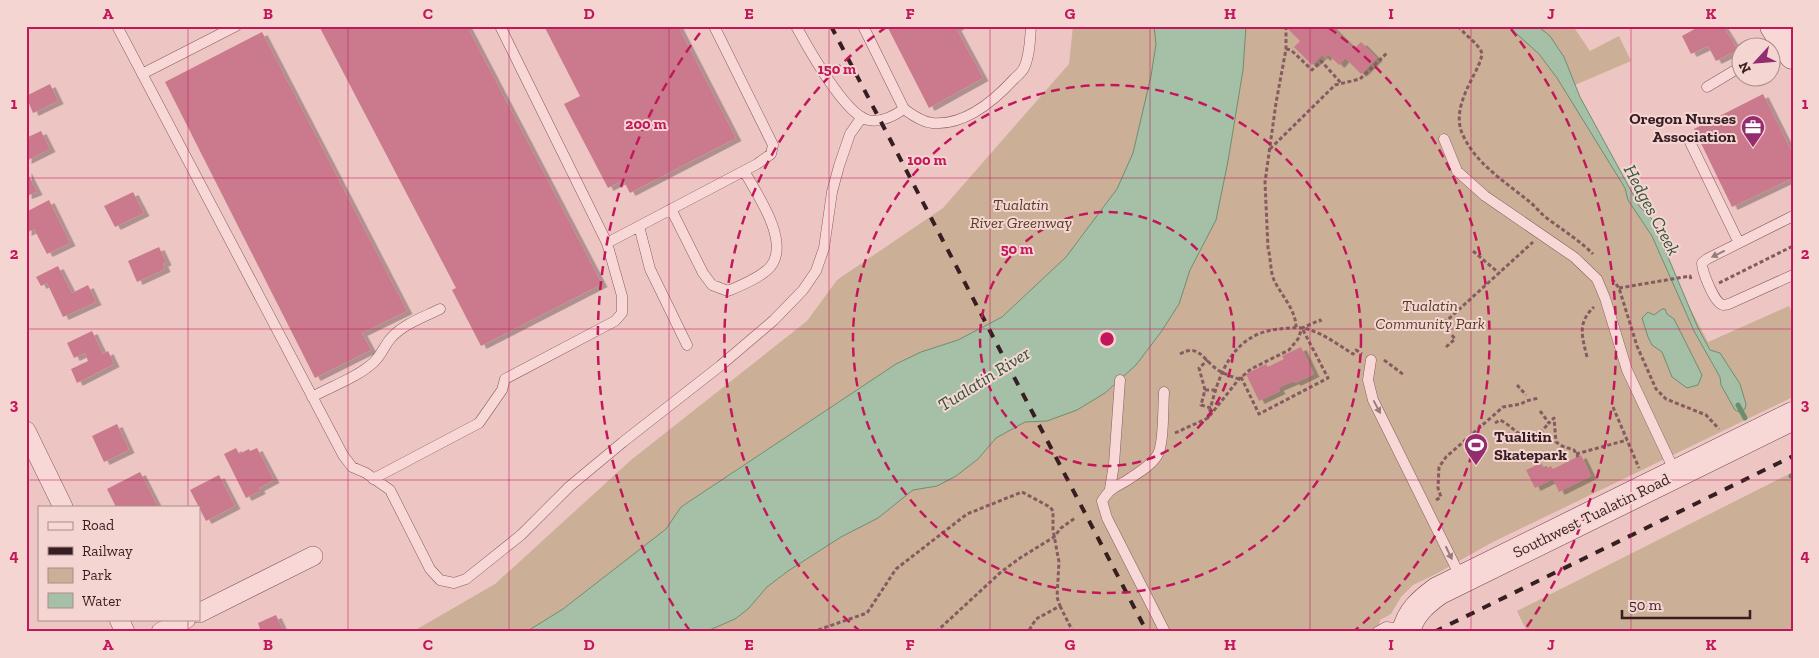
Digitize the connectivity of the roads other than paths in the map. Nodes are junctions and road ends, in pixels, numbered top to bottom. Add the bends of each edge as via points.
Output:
1 (117, 26) edge
2 (236, 26) edge
3 (500, 26) edge
4 (714, 26) edge
5 (796, 26) edge
6 (863, 26) edge
7 (1030, 26) edge
8 (1732, 72) edge
9 (142, 74) junction
10 (1706, 88) dead end
11 (904, 109) junction
12 (862, 117) junction
13 (1444, 138) dead end
14 (1690, 142) dead end
15 (744, 171) junction
16 (671, 209) junction
17 (1793, 216) edge
18 (639, 226) junction
19 (607, 243) junction
20 (1739, 243) junction
21 (1793, 275) edge
22 (440, 309) dead end
23 (687, 345) dead end
24 (1371, 360) road end
25 (1120, 380) dead end
26 (1164, 392) dead end
27 (312, 397) junction
28 (1793, 416) edge
29 (26, 431) edge
30 (1676, 473) junction
31 (374, 479) junction
32 (1110, 489) junction
33 (64, 506) edge
34 (313, 556) dead end
35 (1461, 578) junction
36 (200, 612) edge
37 (119, 620) edge
38 (184, 620) edge
39 (1406, 631) edge
40 (125, 632) edge
41 (161, 632) edge
42 (1165, 632) edge
43 (1377, 632) edge

1 - 9 lane
2 - 9 lane
3 - 19 lane
4 - 15 lane via 773,144 771,154
5 - 12 lane via 816,61 850,108
6 - 11 lane
7 - 11 lane via 1030,46 1024,68 985,106 946,123 929,123
8 - 10 lane
9 - 27 lane
11 - 12 lane via 881,120
12 - 31 lane via 850,134 832,192 824,248 816,272 803,290 774,320 622,442 570,486 521,535 466,579 454,583 440,580 430,568 390,490
13 - 30 lane via 1457,171 1485,196 1574,257 1597,279 1606,298 1627,370
14 - 20 lane
15 - 16 lane
15 - 16 lane via 773,224 778,249 771,266 746,284 728,291 712,285
16 - 18 lane
17 - 20 lane
18 - 19 lane
18 - 23 lane via 650,269
19 - 31 lane via 622,296 622,313 615,321 505,379 502,390 479,423
20 -> 21 lane via 1702,263 1710,287 1723,305
22 - 27 lane via 406,326 363,370
24 -> 35 lane via 1368,380 1373,400
25 - 32 lane
26 - 32 lane via 1158,454 1149,466
27 - 31 lane via 352,467
28 - 30 main road, Southwest Tualatin Road
29 - 33 street
30 - 35 main road, Southwest Tualatin Road
32 - 42 lane via 1102,501 1107,518
34 - 36 street
35 - 39 main road, Southwest Tualatin Road via 1424,601 1411,617
37 - 40 street
38 - 41 street
39 - 43 lane via 1386,627

